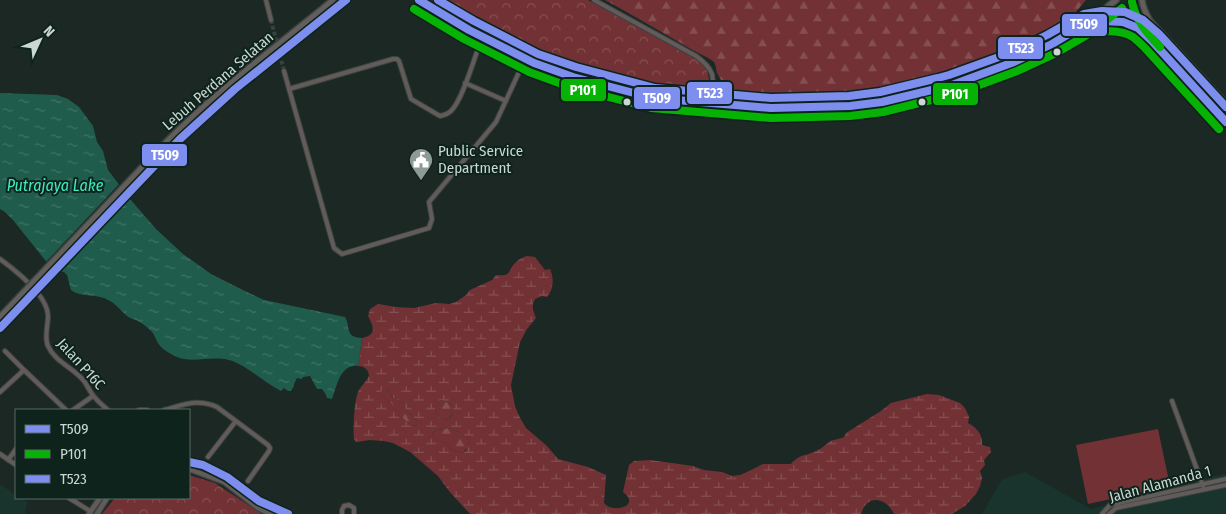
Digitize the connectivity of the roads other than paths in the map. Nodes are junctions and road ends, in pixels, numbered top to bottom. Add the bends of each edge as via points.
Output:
1 (266, 0) edge
2 (333, 0) edge
3 (346, 0) edge
4 (418, 0) edge
5 (594, 0) edge
6 (1116, 0) edge
7 (1142, 0) edge
8 (271, 20) tunnel mouth
9 (1087, 23) junction
10 (469, 30) junction
11 (534, 64) junction
12 (284, 71) tunnel mouth
13 (465, 83) junction
14 (713, 84) junction
15 (289, 89) junction
16 (653, 98) junction
17 (506, 101) junction
18 (1226, 104) edge
19 (751, 107) junction
20 (1226, 122) edge
21 (0, 259) edge
22 (0, 317) edge
23 (0, 328) edge
24 (5, 351) dead end
25 (24, 370) junction
26 (0, 392) edge
27 (93, 396) junction
28 (1172, 401) dead end
29 (65, 409) edge
30 (74, 409) edge
31 (107, 409) edge
32 (168, 409) edge
33 (236, 421) junction
34 (15, 450) edge
35 (0, 454) edge
36 (208, 457) dead end
37 (8, 460) junction
38 (190, 462) edge
39 (15, 464) edge
40 (190, 469) edge
41 (1226, 479) edge
42 (248, 481) dead end
43 (1226, 485) edge
44 (1203, 486) junction
45 (71, 499) edge
46 (99, 499) edge
47 (106, 499) edge
48 (90, 512) edge
49 (354, 513) edge
50 (97, 514) edge
51 (271, 514) edge
52 (288, 514) edge
53 (342, 514) edge
54 (360, 514) edge
55 (1102, 514) edge
56 (1109, 514) edge

1 - 8 street
2 - 22 main road, Lebuh Perdana Selatan, bridge via 194,116
3 - 23 main road, Lebuh Perdana Selatan, bridge via 235,89 180,139
4 - 10 main road
5 - 14 street via 696,56 707,65
6 - 9 main road
7 - 18 main road via 1150,21
9 - 19 main road via 1014,62 946,86 882,102 850,106
9 - 20 main road via 1122,22 1138,28
10 - 11 main road
10 - 13 street via 477,41 478,49
11 - 16 main road
11 - 17 street via 520,70
12 - 15 street
13 - 15 street via 452,110 440,116 411,100 397,59
13 - 17 street
14 - 16 street via 693,92
14 - 19 street via 721,92
15 - 17 street via 334,248 342,254 429,228 432,219 429,202 496,122
16 - 19 main road
21 - 27 street, Jalan P16C via 17,272 45,303 48,347 84,380
24 - 25 street
25 - 26 street
25 - 29 street
27 - 30 street
27 - 31 street, Jalan P16C
28 - 44 street
32 - 33 street via 203,402 217,407
33 - 36 street
33 - 42 street via 270,448
34 - 37 street
35 - 37 street
37 - 39 street
38 - 52 street via 204,465 227,477 259,501
40 - 51 street via 224,482
41 - 44 street, Jalan Alamanda 1
43 - 44 street, Jalan Alamanda 1
44 - 55 street, Jalan Alamanda 1 via 1110,505
44 - 56 street, Jalan Alamanda 1 via 1116,508
45 - 48 street
46 - 48 street
47 - 50 street
49 - 53 street via 353,506 347,505 342,508
49 - 54 street

